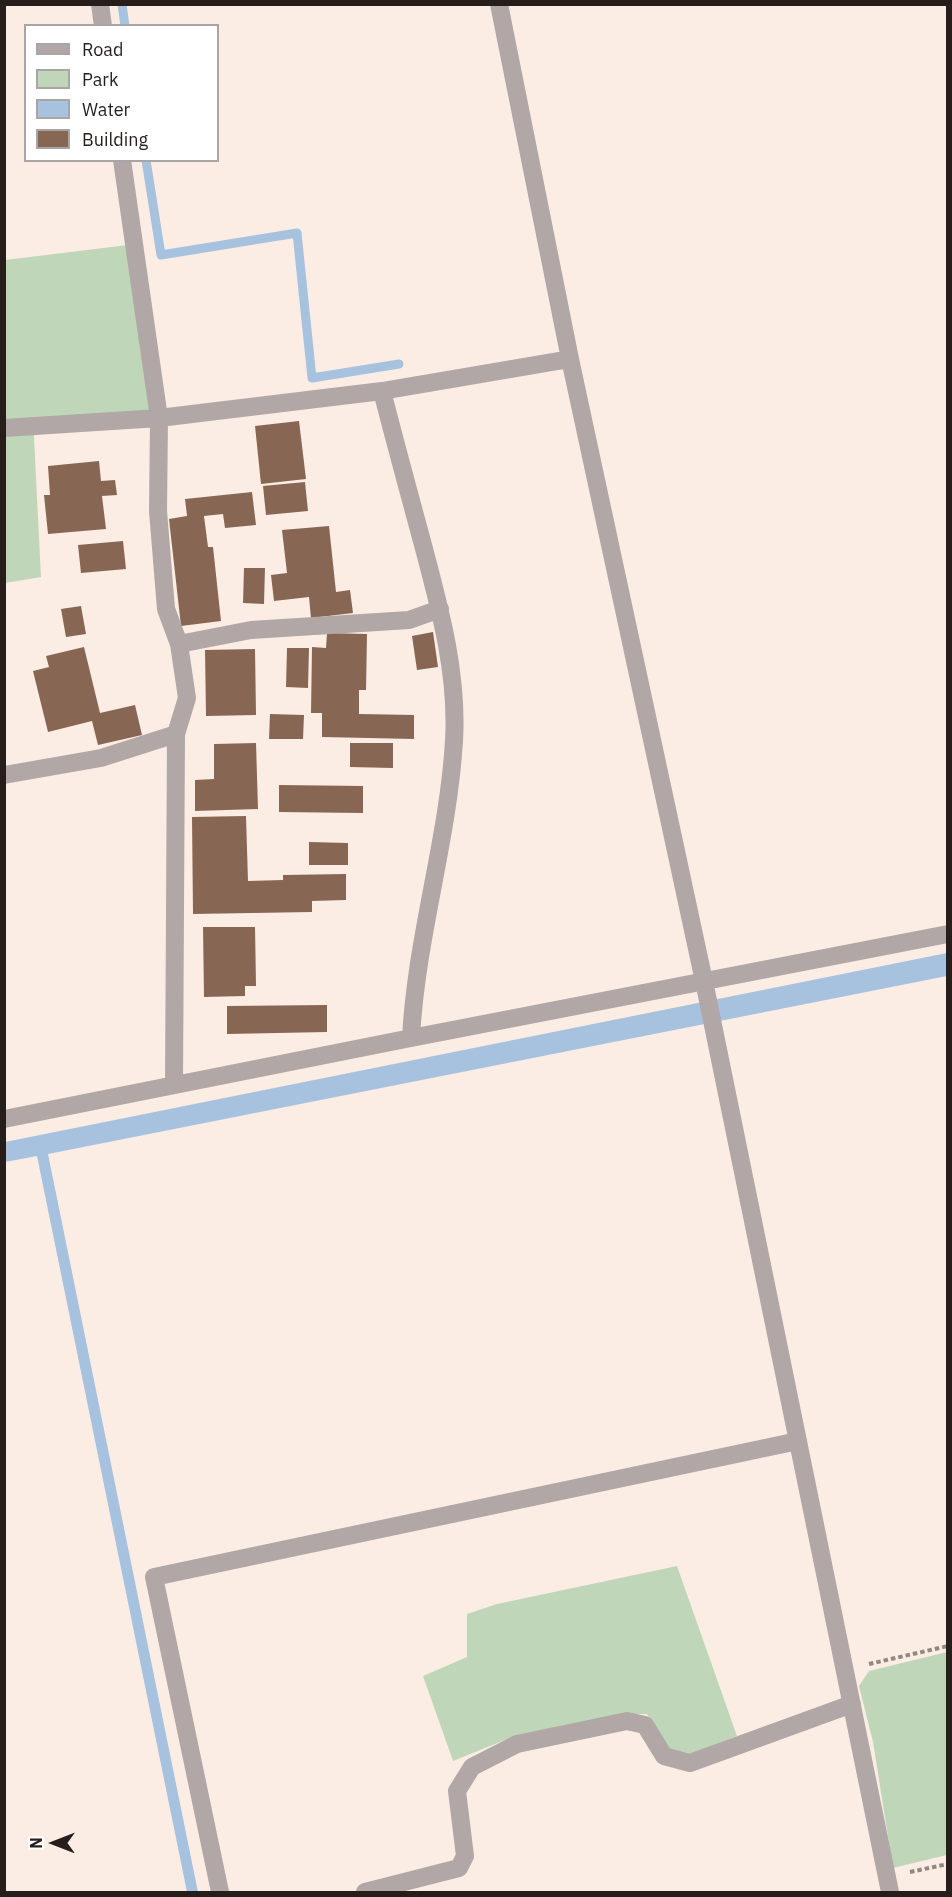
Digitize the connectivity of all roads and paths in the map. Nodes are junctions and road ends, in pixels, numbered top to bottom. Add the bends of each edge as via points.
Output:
1 (100, 4) edge
2 (499, 4) edge
3 (103, 24) edge
4 (122, 162) edge
5 (570, 359) junction
6 (381, 391) junction
7 (159, 417) junction
8 (4, 428) edge
9 (440, 609) junction
10 (179, 644) junction
11 (176, 734) junction
12 (4, 775) edge
13 (948, 934) edge
14 (704, 981) junction
15 (411, 1038) junction
16 (174, 1085) junction
17 (4, 1119) edge
18 (798, 1441) junction
19 (948, 1646) edge
20 (845, 1670) junction
21 (852, 1704) junction
22 (948, 1864) edge
23 (888, 1885) edge
24 (220, 1893) edge
25 (365, 1893) edge

1 - 3 street
2 - 5 street
4 - 7 street
5 - 6 street
5 - 14 street
6 - 7 street
6 - 9 street
7 - 8 street
7 - 10 street via 158,511 166,609
9 - 10 street via 410,620 251,630
9 - 15 street via 452,673 454,740 445,825 413,993
10 - 11 street via 187,698
11 - 12 street via 101,758
11 - 16 street
13 - 14 street
14 - 15 street
14 - 18 street
15 - 16 street
16 - 17 street
18 - 20 street
18 - 24 street via 154,1577
19 - 20 path
20 - 21 street
21 - 23 street
21 - 25 street via 690,1763 664,1756 645,1725 627,1721 517,1744 472,1767 458,1791 465,1856 459,1868
22 - 23 path

